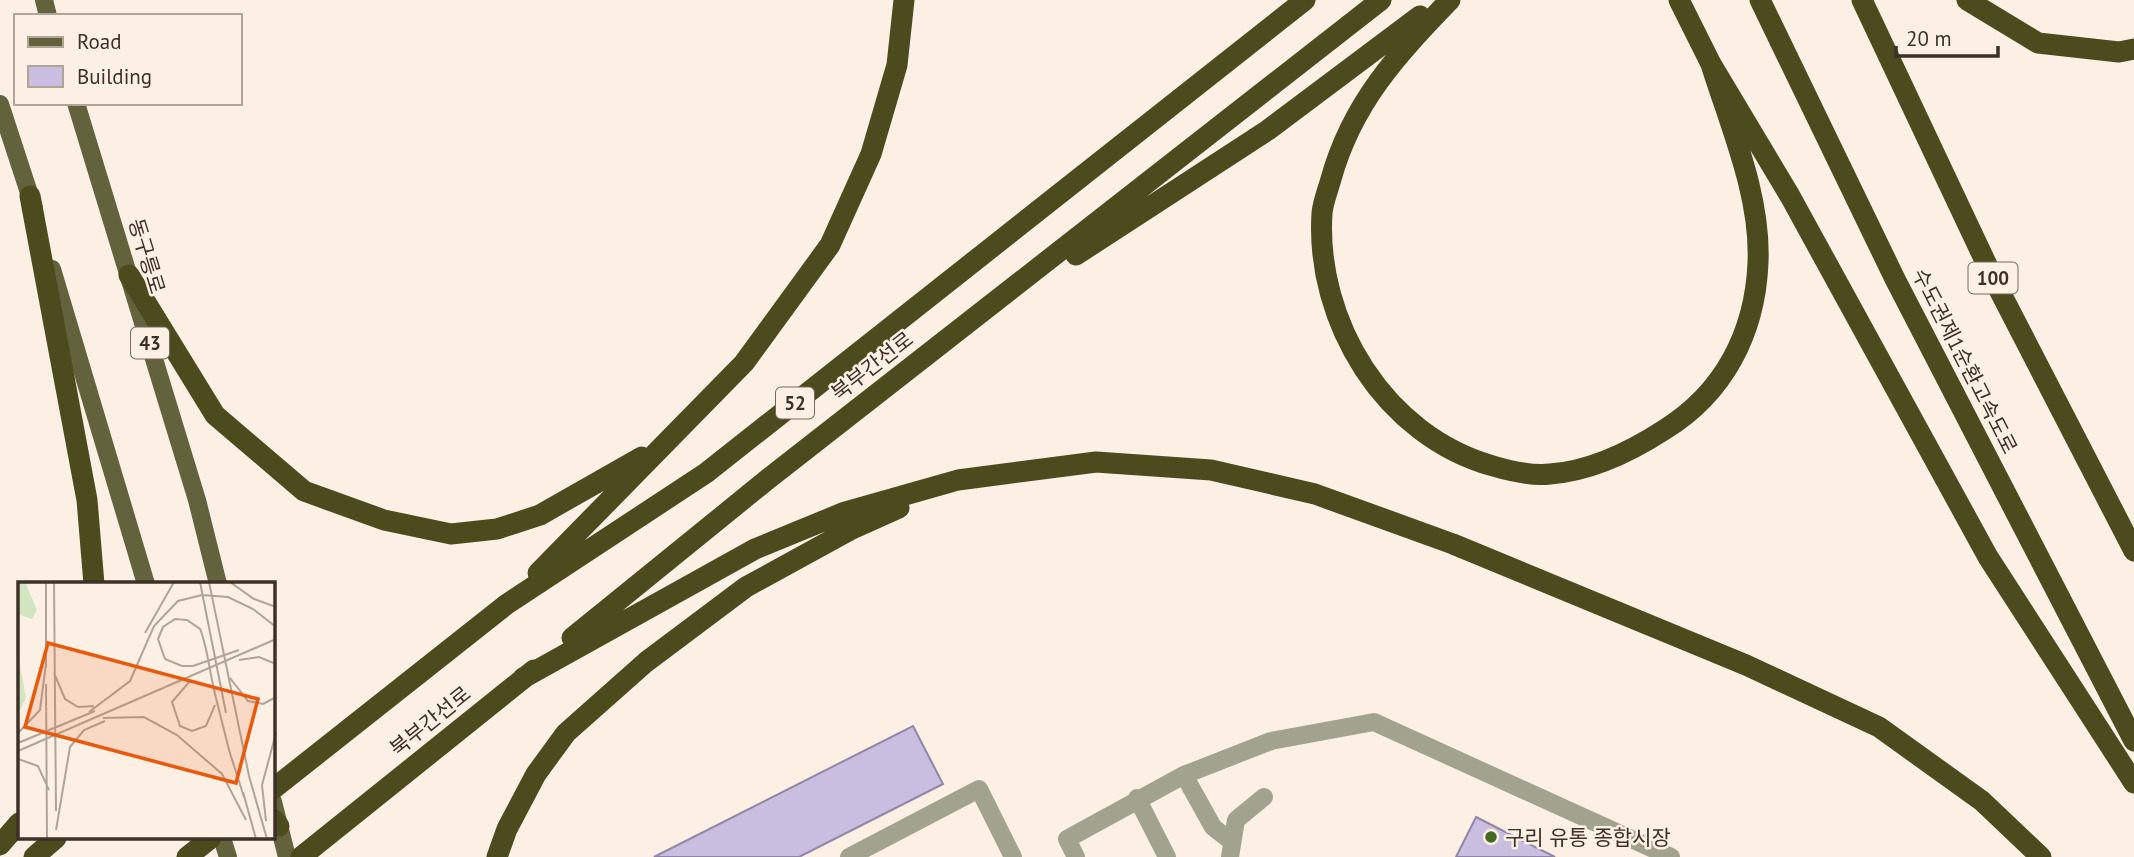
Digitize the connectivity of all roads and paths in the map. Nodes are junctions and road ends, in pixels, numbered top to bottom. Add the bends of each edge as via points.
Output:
1 (904, 0) edge
2 (1305, 0) edge
3 (1381, 0) edge
4 (1441, 0) edge
5 (1450, 0) edge
6 (1679, 0) edge
7 (1760, 0) edge
8 (1862, 0) edge
9 (1967, 0) edge
10 (2134, 49) edge
11 (1711, 64) junction
12 (0, 104) edge
13 (77, 105) edge
14 (30, 196) junction
15 (129, 275) junction
16 (951, 336) junction
17 (662, 446) junction
18 (958, 480) junction
19 (2134, 551) edge
20 (94, 582) edge
21 (145, 582) edge
22 (218, 582) edge
23 (507, 604) junction
24 (523, 678) junction
25 (2134, 741) edge
26 (1184, 775) junction
27 (2134, 783) edge
28 (275, 787) edge
29 (1264, 797) dead end
30 (1137, 798) junction
31 (276, 823) edge
32 (18, 824) edge
33 (53, 840) edge
34 (208, 840) edge
35 (223, 840) edge
36 (0, 845) edge
37 (1231, 849) edge
38 (34, 857) edge
39 (187, 857) edge
40 (228, 857) edge
41 (287, 857) edge
42 (301, 857) edge
43 (497, 857) edge
44 (849, 857) edge
45 (1013, 857) edge
46 (1076, 857) edge
47 (1167, 857) edge
48 (1671, 857) edge
49 (2041, 857) edge

1 - 17 highway via 897,65 870,154 830,245 744,363
2 - 23 highway, 북부간선로 / 52 via 706,473
3 - 16 highway, 북부간선로 / 52
4 - 16 highway via 1268,130
5 - 11 highway via 1393,60 1365,99 1333,171 1322,211 1323,248 1336,314 1367,374 1387,400 1416,427 1464,458 1508,470 1548,475 1586,468 1647,441 1713,391 1737,349 1753,310 1758,261 1754,203
6 - 11 highway
7 - 25 highway, 수도권제1순환고속도로 via 1895,279
8 - 19 highway, 100 via 1995,282
9 - 10 highway via 2038,43 2119,52
11 - 27 highway via 1790,196 1988,557
12 - 14 main road
13 - 15 main road, 동구릉로 / 43
14 - 20 highway via 87,500
14 - 21 main road
15 - 17 highway via 215,415 304,491 384,520 451,534 496,529 540,515
15 - 22 main road, 동구릉로 / 43
16 - 24 highway, 북부간선로 / 52
17 - 23 highway
18 - 24 highway via 845,512 755,549
18 - 43 highway via 850,530 746,587 646,662 566,733 536,775
18 - 49 highway via 1096,462 1211,470 1315,494 1606,606 1880,727 1982,801
23 - 28 highway, 북부간선로 / 52
24 - 42 highway, 북부간선로 / 52
26 - 30 lane
26 - 37 lane
26 - 48 lane via 1271,741 1374,722
29 - 37 lane via 1236,820
30 - 46 lane via 1067,839
30 - 47 lane
31 - 41 main road
32 - 36 highway
33 - 38 highway
34 - 39 highway
35 - 40 main road
44 - 45 lane via 979,789

